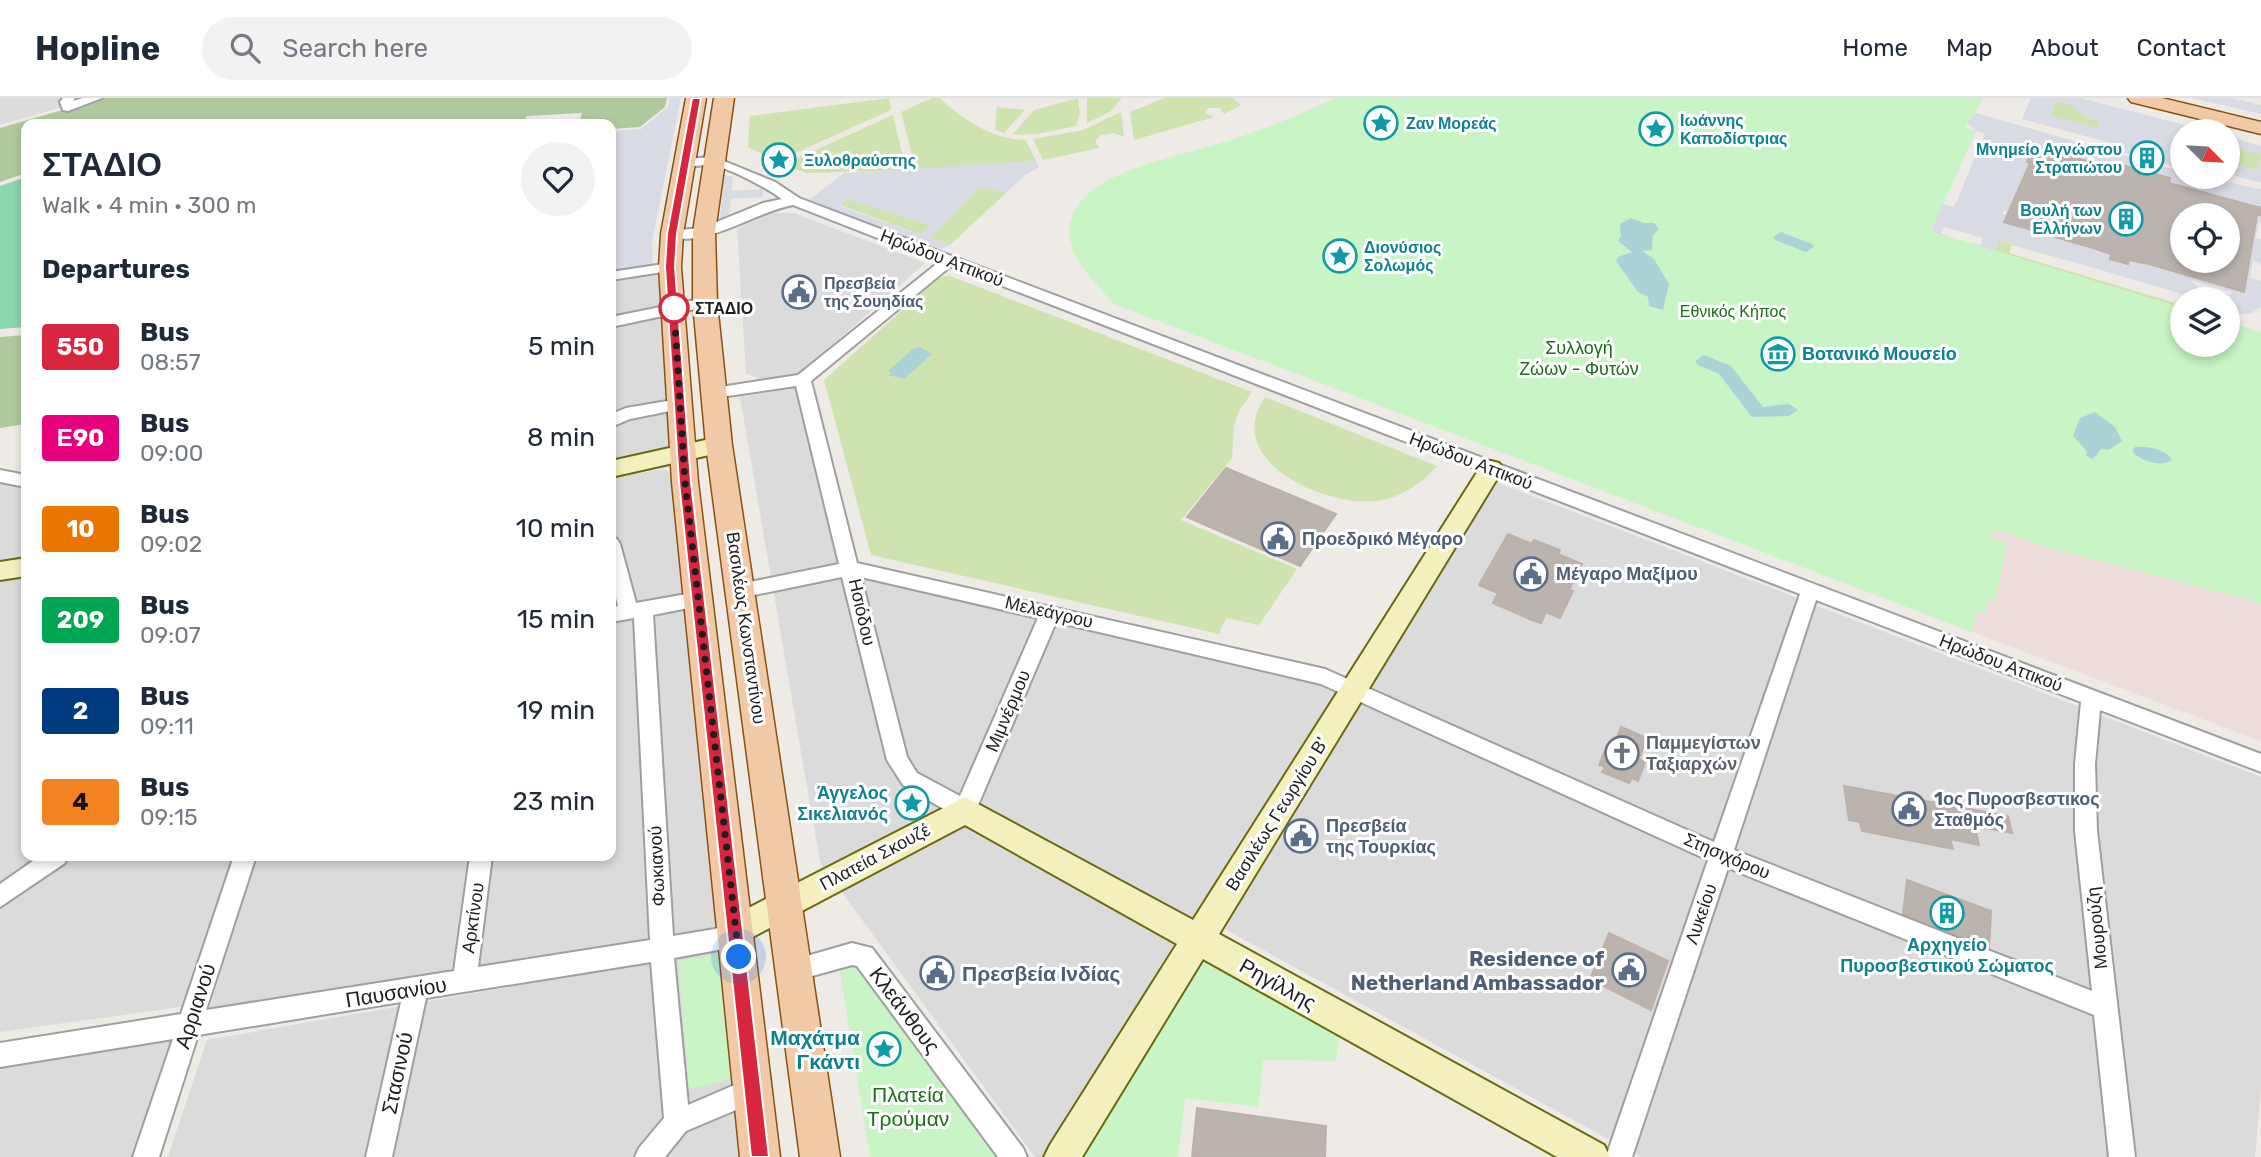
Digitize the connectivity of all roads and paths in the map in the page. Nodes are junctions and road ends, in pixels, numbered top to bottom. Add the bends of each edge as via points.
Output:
1 (96, 98) edge
2 (696, 98) edge
3 (724, 98) edge
4 (2138, 98) edge
5 (68, 102) edge
6 (2261, 128) edge
7 (714, 161) junction
8 (684, 163) junction
9 (794, 201) junction
10 (704, 232) junction
11 (672, 234) junction
12 (949, 261) junction
13 (670, 267) junction
14 (616, 275) edge
15 (705, 303) junction
16 (674, 309) junction
17 (616, 321) edge
18 (803, 380) junction
19 (714, 393) junction
20 (678, 404) junction
21 (616, 419) edge
22 (719, 445) junction
23 (683, 453) junction
24 (616, 468) edge
25 (1490, 469) junction
26 (0, 476) edge
27 (21, 480) edge
28 (616, 565) edge
29 (21, 568) edge
30 (851, 568) junction
31 (0, 571) edge
32 (740, 591) junction
33 (1810, 591) junction
34 (698, 599) junction
35 (627, 612) edge
36 (1050, 613) junction
37 (1354, 689) junction
38 (2091, 698) junction
39 (2261, 763) edge
40 (965, 810) junction
41 (1721, 855) junction
42 (50, 861) edge
43 (243, 861) edge
44 (480, 861) edge
45 (0, 897) edge
46 (785, 904) junction
47 (736, 930) junction
48 (1199, 940) junction
49 (662, 949) junction
50 (794, 970) junction
51 (464, 981) junction
52 (416, 989) junction
53 (2106, 1008) junction
54 (190, 1024) junction
55 (0, 1055) edge
56 (753, 1090) junction
57 (677, 1122) junction
58 (146, 1157) edge
59 (379, 1157) edge
60 (648, 1157) edge
61 (760, 1157) edge
62 (820, 1157) edge
63 (1014, 1157) edge
64 (1062, 1157) edge
65 (1592, 1157) edge
66 (1619, 1157) edge
67 (2122, 1157) edge

1 - 5 street
2 - 8 main road
3 - 7 main road, Βασιλέως Κωνσταντίνου
4 - 6 main road
7 - 8 street, Ηρώδου Αττικού
7 - 9 street, Ηρώδου Αττικού via 770,185
7 - 10 main road, Βασιλέως Κωνσταντίνου
8 - 11 main road
9 - 10 street via 768,206
9 - 12 street, Ηρώδου Αττικού
10 - 11 street
10 - 15 main road, Βασιλέως Κωνσταντίνου
11 - 13 main road
12 - 18 street
12 - 25 street, Ηρώδου Αττικού
13 - 14 street
13 - 16 main road
15 - 16 street
15 - 19 main road, Βασιλέως Κωνσταντίνου
16 - 17 street
16 - 20 main road
18 - 19 street
18 - 30 street, Ησιόδου
19 - 22 main road, Βασιλέως Κωνσταντίνου
20 - 21 street
20 - 23 main road
22 - 23 street
22 - 32 main road, Βασιλέως Κωνσταντίνου
23 - 24 street
23 - 34 main road
25 - 33 street, Ηρώδου Αττικού
25 - 37 street, Βασιλέως Γεωργίου Β'
26 - 27 street
28 - 35 street, Φωκιανού
29 - 31 street
30 - 32 street, Μελεάγρου
30 - 36 street, Μελεάγρου
30 - 40 street, Ησιόδου via 899,765 915,783
32 - 46 main road, Βασιλέως Κωνσταντίνου
33 - 38 street, Ηρώδου Αττικού
33 - 41 street, Λυκείου
34 - 35 street
34 - 47 main road
35 - 49 street, Φωκιανού
36 - 37 street, Μελεάγρου via 1325,677
36 - 40 street, Μιμνέρμου
37 - 41 street, Στησιχόρου
37 - 48 street, Βασιλέως Γεωργίου Β'
38 - 39 street, Ηρώδου Αττικού
38 - 53 street, Μουρούζη via 2085,764 2087,831
40 - 46 street, Πλατεία Σκουζέ
40 - 48 street, Ρηγίλλης
41 - 53 street, Στησιχόρου
41 - 66 street, Λυκείου
42 - 45 street
43 - 54 street, Αρριανού
44 - 51 street, Αρκτίνου
46 - 47 street, Παυσανίου
46 - 50 main road, Βασιλέως Κωνσταντίνου
47 - 49 street, Παυσανίου via 718,939
47 - 56 main road
48 - 64 street, Βασιλέως Γεωργίου Β'
48 - 65 street, Ρηγίλλης
49 - 51 street, Παυσανίου
49 - 57 street, Φωκιανού
50 - 62 main road, Βασιλέως Κωνσταντίνου
50 - 63 street, Κλεάνθους via 852,954 864,956
51 - 52 street, Παυσανίου
52 - 54 street, Παυσανίου
52 - 59 street, Στασινού
53 - 67 street, Μουρούζη
54 - 55 street, Παυσανίου
54 - 58 street, Αρριανού
56 - 57 street
56 - 61 main road
57 - 60 street

